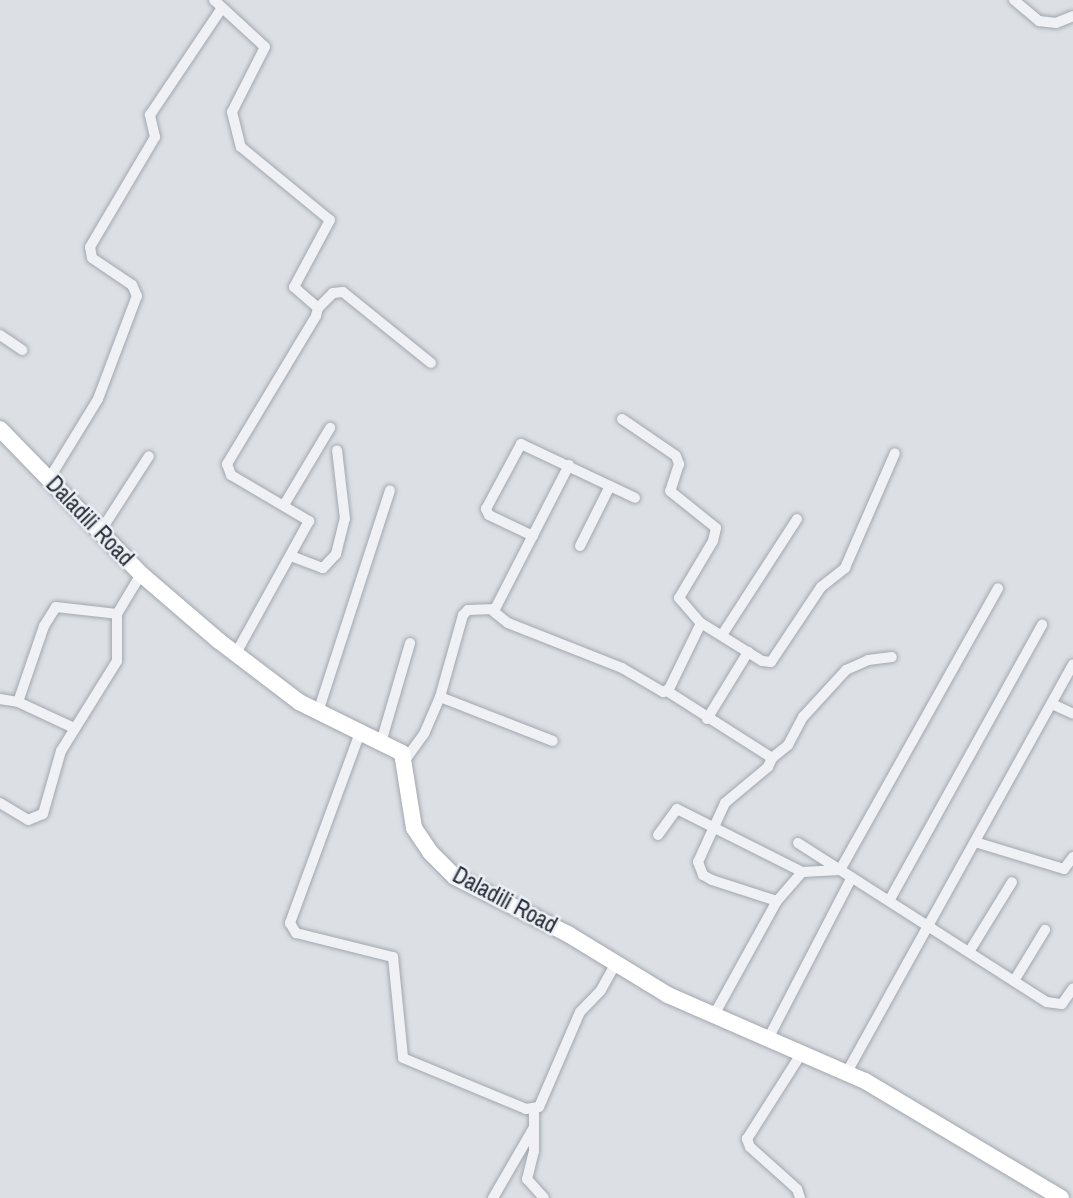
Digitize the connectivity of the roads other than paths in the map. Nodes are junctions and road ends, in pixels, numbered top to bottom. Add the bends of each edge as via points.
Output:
1 (1014, 0) edge
2 (218, 4) edge
3 (1073, 16) edge
4 (318, 308) junction
5 (0, 335) edge
6 (22, 350) dead end
7 (431, 363) dead end
8 (622, 419) dead end
9 (330, 428) dead end
10 (0, 429) edge
11 (337, 450) dead end
12 (894, 453) dead end
13 (149, 456) dead end
14 (569, 465) junction
15 (49, 479) junction
16 (610, 486) junction
17 (390, 491) dead end
18 (635, 498) dead end
19 (284, 505) junction
20 (797, 519) dead end
21 (100, 532) junction
22 (533, 536) junction
23 (580, 546) dead end
24 (291, 556) junction
25 (141, 574) junction
26 (998, 588) dead end
27 (493, 611) junction
28 (117, 614) junction
29 (701, 623) junction
30 (1042, 625) dead end
31 (722, 635) junction
32 (410, 643) dead end
33 (748, 652) junction
34 (236, 653) junction
35 (892, 657) dead end
36 (1073, 664) edge
37 (667, 691) junction
38 (440, 697) junction
39 (0, 699) edge
40 (18, 702) junction
41 (1052, 704) junction
42 (318, 712) junction
43 (1073, 714) edge
44 (707, 719) junction
45 (74, 728) junction
46 (361, 730) junction
47 (382, 740) junction
48 (553, 741) dead end
49 (772, 758) junction
50 (405, 760) junction
51 (0, 803) edge
52 (712, 825) junction
53 (658, 835) dead end
54 (975, 842) junction
55 (798, 844) dead end
56 (1073, 857) edge
57 (839, 870) junction
58 (802, 872) junction
59 (852, 877) junction
60 (1013, 882) dead end
61 (777, 901) junction
62 (889, 901) junction
63 (929, 926) junction
64 (1045, 930) dead end
65 (969, 952) junction
66 (615, 965) junction
67 (1014, 981) junction
68 (1073, 988) edge
69 (714, 1015) junction
70 (769, 1037) junction
71 (803, 1051) junction
72 (847, 1072) junction
73 (534, 1110) junction
74 (534, 1127) junction
75 (493, 1198) edge
76 (544, 1198) edge
77 (800, 1198) edge
78 (1061, 1198) edge

1 - 3 street via 1039,21 1056,23
2 - 4 street via 265,47 232,113 241,147 330,220 294,287
2 - 15 street via 150,115 155,137 90,247 92,258 132,285 137,296 98,399
4 - 7 street via 333,293 343,292
4 - 19 street via 227,464 231,475
5 - 6 street
8 - 29 street via 676,456 679,464 670,491 716,528 679,598
9 - 19 street
10 - 15 main road, Daladili Road
11 - 24 street via 345,519 336,554 323,568
12 - 33 street via 842,573 821,587 771,662
13 - 21 street
14 - 16 street
14 - 22 street
14 - 22 street via 521,444 487,504 489,515
15 - 21 main road, Daladili Road
16 - 18 street
16 - 23 street
17 - 42 street
19 - 24 street via 309,521
20 - 31 street
21 - 25 main road, Daladili Road
22 - 27 street
24 - 34 street
25 - 28 street
25 - 34 main road, Daladili Road
26 - 57 street
27 - 37 street via 508,623 622,667
27 - 38 street via 468,610 463,615
28 - 40 street via 56,607 44,626
28 - 45 street via 117,661
29 - 31 street
29 - 37 street
30 - 62 street
31 - 33 street
32 - 47 street
33 - 44 street
34 - 42 main road, Daladili Road
35 - 49 street via 864,661 813,705 788,745
36 - 41 street
37 - 44 street
38 - 48 street
38 - 50 street via 424,734
39 - 40 street
40 - 45 street
41 - 43 street
41 - 54 street
42 - 46 main road, Daladili Road
44 - 49 street
45 - 51 street via 61,751 39,819 28,820
46 - 47 main road, Daladili Road
46 - 73 street via 290,918 291,928 393,957 399,1051 410,1064
47 - 50 main road, Daladili Road
49 - 52 street via 768,767 725,803
50 - 66 main road, Daladili Road via 414,828 441,865
52 - 53 street via 674,809
52 - 58 street
52 - 61 street via 699,854 703,875
54 - 56 street via 1064,869
54 - 63 street
55 - 57 street
57 - 58 street
57 - 59 street
58 - 61 street
59 - 62 street
59 - 70 street
60 - 65 street
61 - 69 street
62 - 63 street
63 - 65 street
63 - 72 street
64 - 67 street
65 - 67 street
66 - 69 main road, Daladili Road
66 - 73 street via 601,990 580,1012 543,1103
67 - 68 street via 1055,1006 1066,1000
69 - 70 main road, Daladili Road
70 - 71 main road, Daladili Road
71 - 72 main road, Daladili Road
71 - 77 street via 747,1139
72 - 78 main road, Daladili Road via 929,1115
73 - 74 street
74 - 75 street
74 - 76 street via 527,1179

